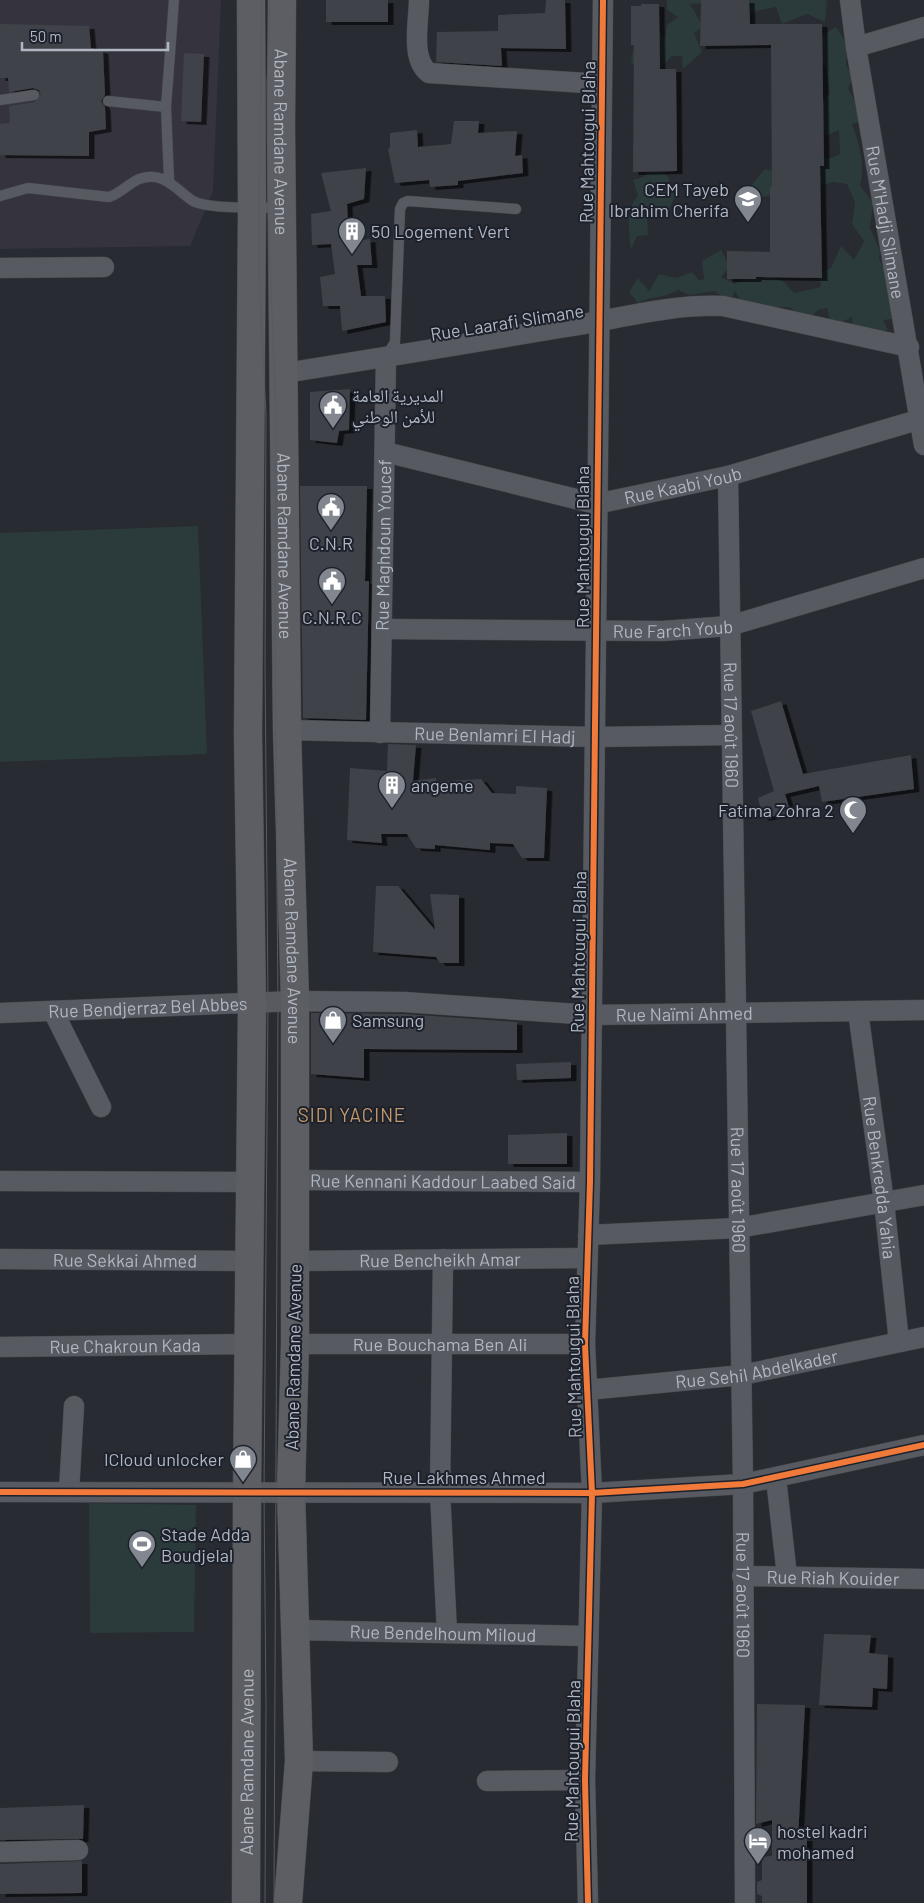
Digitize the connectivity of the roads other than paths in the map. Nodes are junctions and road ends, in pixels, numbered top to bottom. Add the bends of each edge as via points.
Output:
1 (174, 0) edge
2 (250, 0) edge
3 (282, 0) edge
4 (419, 0) edge
5 (603, 0) edge
6 (850, 0) edge
7 (924, 27) edge
8 (856, 47) junction
9 (602, 84) junction
10 (34, 95) dead end
11 (0, 100) edge
12 (108, 101) dead end
13 (166, 107) junction
14 (169, 180) junction
15 (0, 196) edge
16 (282, 207) junction
17 (252, 209) junction
18 (516, 209) dead end
19 (104, 267) dead end
20 (0, 268) edge
21 (600, 322) junction
22 (909, 347) junction
23 (386, 357) junction
24 (285, 373) junction
25 (922, 418) edge
26 (924, 444) edge
27 (385, 452) junction
28 (728, 476) junction
29 (596, 504) junction
30 (924, 568) edge
31 (729, 626) junction
32 (383, 629) junction
33 (596, 631) junction
34 (287, 730) junction
35 (380, 733) junction
36 (732, 736) junction
37 (595, 737) junction
38 (295, 1001) junction
39 (252, 1003) junction
40 (924, 1010) edge
41 (53, 1011) junction
42 (858, 1011) junction
43 (0, 1013) edge
44 (592, 1014) junction
45 (738, 1014) junction
46 (101, 1108) dead end
47 (295, 1180) junction
48 (0, 1182) edge
49 (251, 1182) junction
50 (590, 1182) junction
51 (924, 1195) edge
52 (884, 1202) junction
53 (738, 1228) junction
54 (588, 1235) junction
55 (586, 1258) junction
56 (0, 1259) edge
57 (443, 1259) junction
58 (250, 1261) junction
59 (295, 1261) junction
60 (924, 1337) edge
61 (899, 1342) junction
62 (250, 1344) junction
63 (295, 1344) junction
64 (442, 1344) junction
65 (584, 1344) junction
66 (0, 1347) edge
67 (742, 1375) junction
68 (587, 1390) junction
69 (74, 1406) dead end
70 (924, 1445) edge
71 (776, 1478) junction
72 (743, 1484) junction
73 (69, 1491) junction
74 (291, 1491) junction
75 (440, 1491) junction
76 (0, 1492) edge
77 (247, 1492) junction
78 (592, 1493) junction
79 (742, 1576) junction
80 (787, 1576) junction
81 (924, 1578) edge
82 (296, 1630) junction
83 (447, 1633) junction
84 (588, 1636) junction
85 (299, 1760) junction
86 (388, 1762) dead end
87 (585, 1780) junction
88 (487, 1781) dead end
89 (78, 1850) dead end
90 (0, 1852) edge
91 (246, 1903) edge
92 (288, 1903) edge
93 (588, 1903) edge
94 (745, 1903) edge

1 - 13 lane
2 - 17 main road, Abane Ramdane Avenue
3 - 16 main road, Abane Ramdane Avenue
4 - 9 street via 418,57 421,66 430,73
5 - 9 street, Rue Mahtougui Blaha
6 - 8 street, Rue M'Hadji Slimane
7 - 8 street
8 - 22 street, Rue M'Hadji Slimane
9 - 21 street, Rue Mahtougui Blaha
10 - 11 lane
12 - 13 lane
13 - 14 lane
14 - 15 lane via 139,179 120,194 109,197 28,188
14 - 17 lane via 201,204
16 - 17 lane
16 - 24 main road, Abane Ramdane Avenue
17 - 39 main road, Abane Ramdane Avenue via 248,734
18 - 23 lane via 403,202 400,209 395,342
19 - 20 street
21 - 22 street, Rue Laarafi Slimane via 674,307 723,306
21 - 23 street, Rue Laarafi Slimane
21 - 29 street, Rue Mahtougui Blaha
22 - 25 street, Rue M'Hadji Slimane
23 - 24 street, Rue Laarafi Slimane
23 - 27 street, Rue Maghdoun Youcef
24 - 34 main road, Abane Ramdane Avenue
25 - 26 street, Rue M'Hadji Slimane
25 - 28 street, Rue Kaabi Youb
27 - 29 street, Rue Kaabi Youb
27 - 32 street, Rue Maghdoun Youcef
28 - 29 street, Rue Kaabi Youb
28 - 31 street, Rue 17 août 1960
29 - 33 street, Rue Mahtougui Blaha
30 - 31 street, Rue Farch Youb
31 - 33 street, Rue Farch Youb via 663,631
31 - 36 street, Rue 17 août 1960
32 - 33 street, Rue Farch Youb
32 - 35 street, Rue Maghdoun Youcef
33 - 37 street, Rue Mahtougui Blaha
34 - 35 street, Rue Benlamri El Hadj
34 - 38 main road, Abane Ramdane Avenue
35 - 37 street, Rue Benlamri El Hadj
36 - 37 street, Rue Benlamri El Hadj
36 - 45 street, Rue 17 août 1960
37 - 44 street, Rue Mahtougui Blaha
38 - 39 street, Rue Bendjerraz Bel Abbes
38 - 44 street, Rue Naïmi Ahmed via 404,1002
38 - 47 main road, Abane Ramdane Avenue
39 - 41 street, Rue Bendjerraz Bel Abbes
39 - 49 main road, Abane Ramdane Avenue
40 - 42 street, Rue Naïmi Ahmed
41 - 43 street, Rue Bendjerraz Bel Abbes
41 - 46 street
42 - 45 street, Rue Naïmi Ahmed
42 - 52 street, Rue Benkredda Yahia
44 - 45 street, Rue Naïmi Ahmed
44 - 50 street, Rue Mahtougui Blaha
45 - 53 street, Rue 17 août 1960
47 - 50 street, Rue Kennani Kaddour Laabed Said
47 - 59 main road, Abane Ramdane Avenue
48 - 49 street
49 - 58 main road, Abane Ramdane Avenue
50 - 54 street, Rue Mahtougui Blaha
51 - 52 street
52 - 53 street
52 - 61 street, Rue Benkredda Yahia
53 - 54 street
53 - 67 street, Rue 17 août 1960
54 - 55 street, Rue Mahtougui Blaha
55 - 57 street, Rue Bencheikh Amar
55 - 65 street, Rue Mahtougui Blaha
56 - 58 street, Rue Sekkai Ahmed
57 - 59 street, Rue Bencheikh Amar
57 - 64 street
58 - 62 main road, Abane Ramdane Avenue
59 - 63 main road, Abane Ramdane Avenue
60 - 61 street, Rue Sehil Abdelkader
61 - 67 street, Rue Sehil Abdelkader
62 - 66 street, Rue Chakroun Kada
62 - 77 main road, Abane Ramdane Avenue
63 - 64 street, Rue Bouchama Ben Ali
63 - 74 main road, Abane Ramdane Avenue
64 - 65 street, Rue Bouchama Ben Ali
64 - 75 street
65 - 68 street, Rue Mahtougui Blaha
67 - 68 street, Rue Sehil Abdelkader
67 - 72 street, Rue 17 août 1960
68 - 78 street, Rue Mahtougui Blaha
69 - 73 street
70 - 71 street, Rue Lakhmes Ahmed
71 - 72 street, Rue Lakhmes Ahmed
71 - 80 street
72 - 78 street, Rue Lakhmes Ahmed
72 - 79 street, Rue 17 août 1960
73 - 76 street, Rue Lakhmes Ahmed
73 - 77 street, Rue Lakhmes Ahmed
74 - 75 street, Rue Lakhmes Ahmed
74 - 77 street, Rue Lakhmes Ahmed
74 - 82 main road, Abane Ramdane Avenue
75 - 78 street, Rue Lakhmes Ahmed
75 - 83 street
77 - 91 main road, Abane Ramdane Avenue
78 - 84 street, Rue Mahtougui Blaha
79 - 80 street, Rue Riah Kouider
79 - 94 street, Rue 17 août 1960
80 - 81 street, Rue Riah Kouider
82 - 83 street, Rue Bendelhoum Miloud
82 - 85 main road, Abane Ramdane Avenue
83 - 84 street, Rue Bendelhoum Miloud
84 - 87 street, Rue Mahtougui Blaha
85 - 86 street
85 - 92 main road, Abane Ramdane Avenue
87 - 88 street
87 - 93 street, Rue Mahtougui Blaha
89 - 90 street

